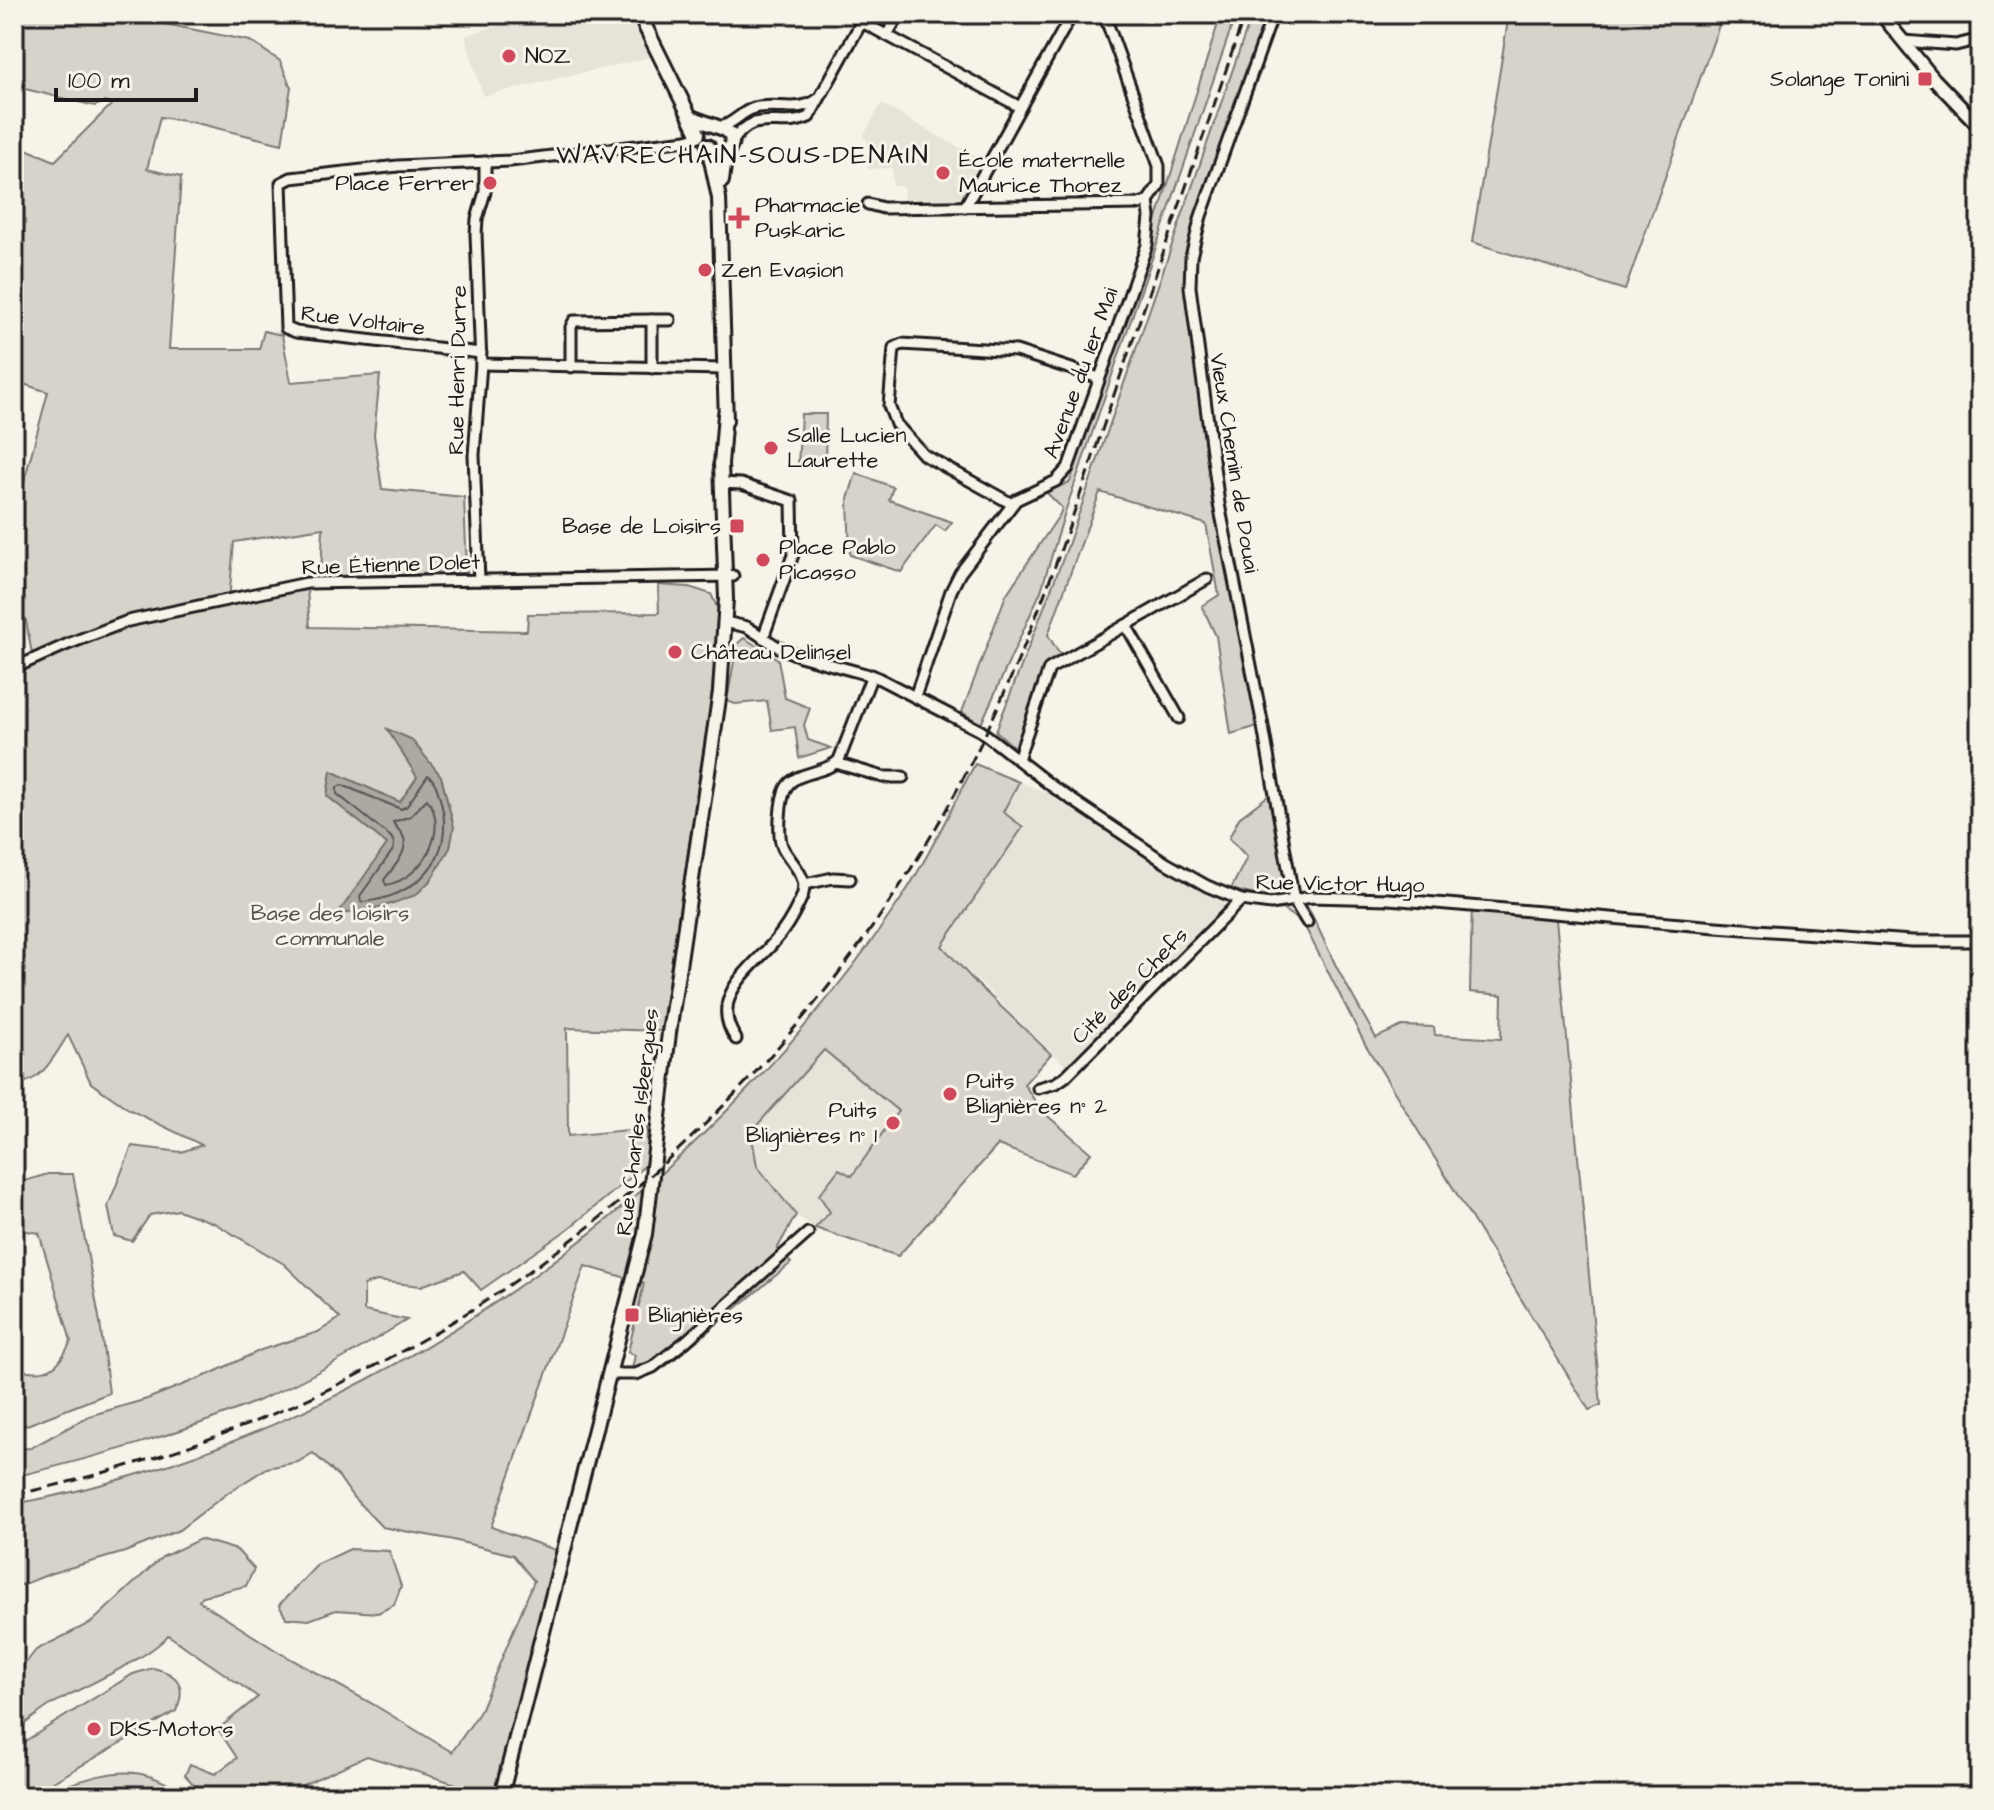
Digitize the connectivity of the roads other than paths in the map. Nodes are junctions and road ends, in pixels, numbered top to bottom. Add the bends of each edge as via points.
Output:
1 (639, 14) edge
2 (899, 14) edge
3 (1071, 14) edge
4 (1104, 14) edge
5 (1273, 14) edge
6 (1881, 14) edge
7 (864, 18) edge
8 (887, 35) junction
9 (1980, 39) edge
10 (1903, 41) junction
11 (820, 97) junction
12 (1020, 107) junction
13 (1980, 127) edge
14 (706, 134) junction
15 (730, 146) junction
16 (485, 162) junction
17 (719, 198) junction
18 (1148, 201) junction
19 (868, 204) dead end
20 (965, 207) junction
21 (652, 320) junction
22 (670, 320) dead end
23 (481, 353) junction
24 (481, 364) junction
25 (571, 367) junction
26 (652, 368) junction
27 (724, 369) junction
28 (1099, 378) junction
29 (725, 483) junction
30 (1012, 504) junction
31 (730, 576) junction
32 (1207, 579) dead end
33 (479, 580) junction
34 (729, 622) junction
35 (1126, 625) junction
36 (763, 638) junction
37 (14, 668) edge
38 (872, 675) junction
39 (915, 697) junction
40 (1179, 718) dead end
41 (1018, 759) junction
42 (836, 763) junction
43 (903, 777) dead end
44 (850, 879) dead end
45 (805, 884) junction
46 (1241, 900) junction
47 (1294, 901) junction
48 (1307, 922) dead end
49 (1980, 941) edge
50 (736, 1039) dead end
51 (1038, 1088) dead end
52 (808, 1233) dead end
53 (611, 1374) junction
54 (501, 1796) edge

1 - 14 main road, Rue Charles Isbergues via 691,117
2 - 8 street
3 - 12 street
4 - 18 street, Avenue du 1er Mai via 1159,166 1159,185
5 - 47 street, Vieux Chemin de Douai via 1201,216 1190,280 1219,504
6 - 10 street
7 - 8 street
7 - 11 street
8 - 12 street
9 - 10 street via 1956,45
10 - 13 street
11 - 14 street, Rue Voltaire via 807,106 752,109
11 - 15 street via 806,119 751,123
12 - 20 street
14 - 15 main road via 719,152
14 - 15 main road via 729,132
14 - 16 street, Rue Voltaire
14 - 17 main road, Rue Charles Isbergues
15 - 17 main road, Rue Charles Isbergues
16 - 23 street, Rue Henri Durre via 476,234
16 - 23 street, Rue Voltaire via 291,178 280,190 286,328
17 - 27 main road, Rue Charles Isbergues
18 - 20 street
18 - 28 street, Avenue du 1er Mai via 1147,245
19 - 20 street
21 - 22 street
21 - 25 street via 574,321
21 - 26 street
23 - 24 street, Rue Henri Durre
24 - 25 street
24 - 33 street, Rue Henri Durre via 474,455
25 - 26 street
26 - 27 street
27 - 29 main road, Rue Charles Isbergues
28 - 30 street, Avenue du 1er Mai via 1066,472
28 - 30 street via 1016,351 902,344 894,348 889,406 896,424 924,455
29 - 31 main road, Rue Charles Isbergues
29 - 36 street via 789,498 792,504 793,555
30 - 39 street, Avenue du 1er Mai via 956,579
31 - 33 street, Rue Étienne Dolet
31 - 34 main road, Rue Charles Isbergues
32 - 35 street
33 - 37 street, Rue Étienne Dolet via 281,587 128,621
34 - 36 street, Rue Victor Hugo
34 - 53 main road, Rue Charles Isbergues via 669,1033 647,1225
35 - 40 street
35 - 41 street via 1049,669
36 - 38 street, Rue Victor Hugo via 800,656
38 - 39 street, Rue Victor Hugo
38 - 42 street
39 - 41 street, Rue Victor Hugo via 986,734
41 - 46 street, Rue Victor Hugo via 1166,863
42 - 43 street via 883,777
42 - 45 street via 794,780 784,792 779,839
44 - 45 street
45 - 50 street via 781,933 731,991 726,1020
46 - 47 street, Rue Victor Hugo
46 - 51 street, Cité des Chefs via 1066,1076
47 - 48 street, Vieux Chemin de Douai
47 - 49 street, Rue Victor Hugo via 1389,899 1912,941
52 - 53 street via 653,1367 636,1374
53 - 54 main road, Rue Charles Isbergues

